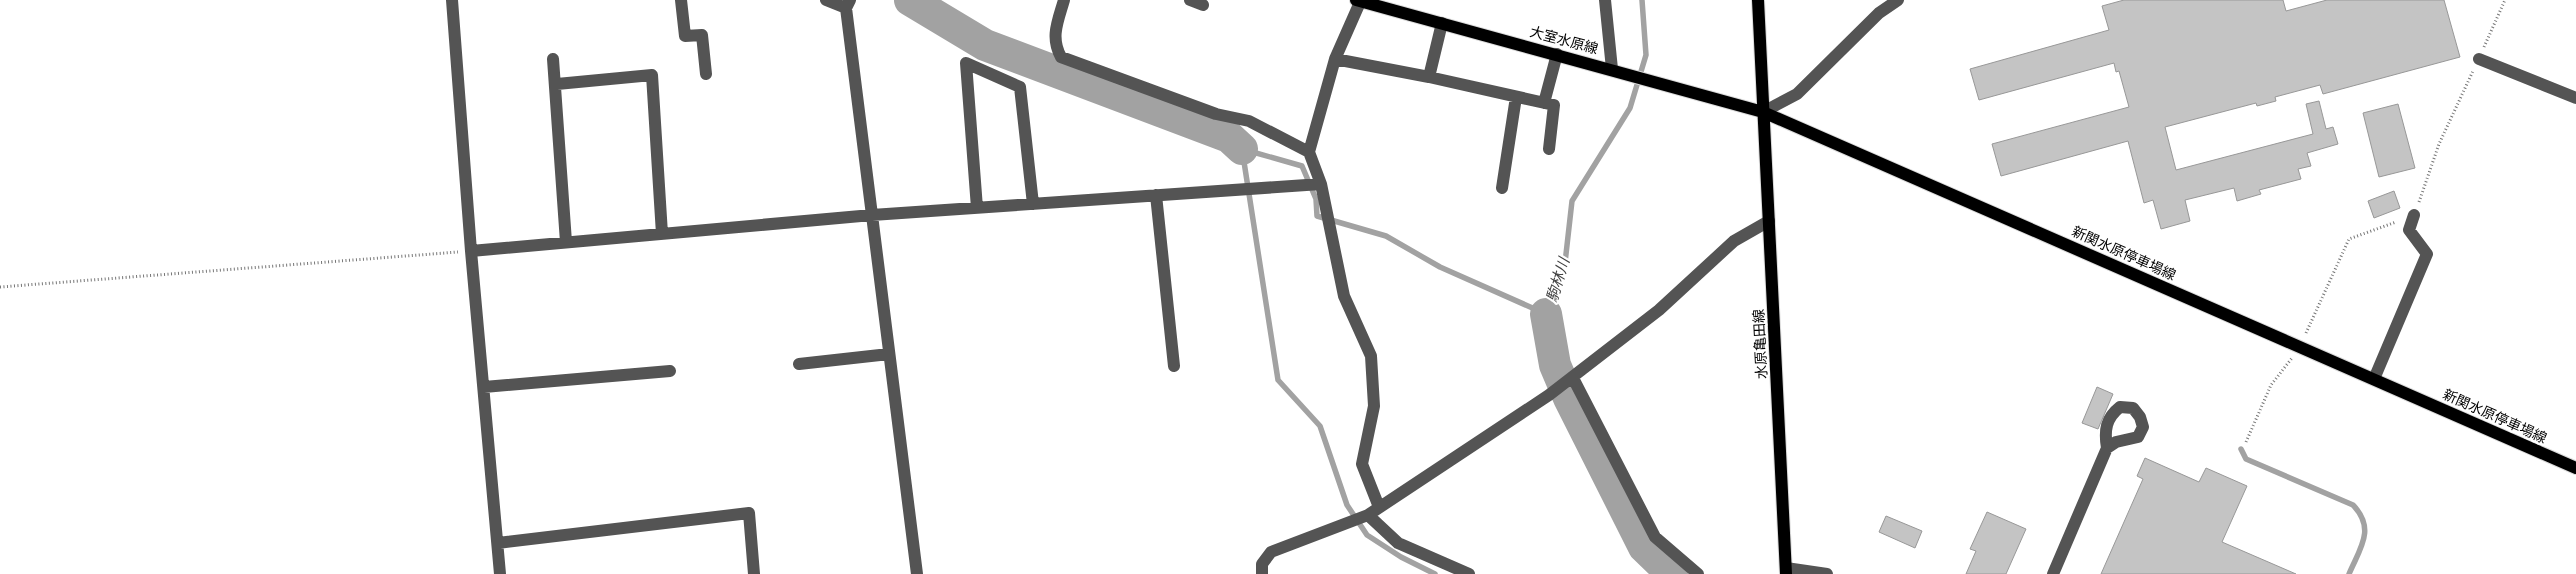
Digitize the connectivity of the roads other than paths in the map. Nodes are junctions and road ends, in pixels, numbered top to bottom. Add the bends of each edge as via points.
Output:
1 (452, 0) edge
2 (681, 0) edge
3 (826, 0) edge
4 (1064, 0) edge
5 (1190, 0) edge
6 (1605, 0) edge
7 (1758, 0) edge
8 (1898, 0) edge
9 (1359, 1) edge
10 (848, 4) edge
11 (1203, 5) dead end
12 (1442, 23) junction
13 (1557, 54) junction
14 (553, 59) dead end
15 (1335, 59) junction
16 (2478, 59) road end
17 (1612, 69) junction
18 (706, 74) dead end
19 (1429, 77) junction
20 (556, 84) junction
21 (1516, 96) junction
22 (2576, 98) edge
23 (1544, 103) junction
24 (1763, 112) junction
25 (1549, 149) dead end
26 (1309, 152) junction
27 (1321, 184) junction
28 (1502, 188) dead end
29 (1156, 195) junction
30 (1033, 204) junction
31 (977, 208) junction
32 (872, 215) junction
33 (2414, 215) road end
34 (1770, 221) junction
35 (662, 234) junction
36 (566, 242) junction
37 (471, 250) junction
38 (889, 354) junction
39 (800, 364) dead end
40 (1174, 366) dead end
41 (670, 371) dead end
42 (1573, 378) junction
43 (2374, 379) junction
44 (484, 387) junction
45 (2107, 448) dead end
46 (2576, 468) edge
47 (1379, 507) junction
48 (1368, 515) junction
49 (498, 543) junction
50 (1786, 571) edge
51 (500, 574) edge
52 (754, 574) edge
53 (916, 574) edge
54 (1262, 574) edge
55 (1469, 574) edge
56 (1698, 574) edge
57 (1826, 574) edge
58 (2053, 574) edge

1 - 37 street
2 - 18 street via 684,36 702,34
3 - 10 street
4 - 26 street via 1054,34 1061,57 1216,114 1249,121
5 - 11 street
6 - 17 street
7 - 24 main road
8 - 24 street via 1878,13 1797,94
9 - 12 main road, 大室水原線
9 - 15 street
10 - 32 street
12 - 13 main road, 大室水原線
12 - 19 street
13 - 17 main road, 大室水原線
13 - 23 street
14 - 20 street
15 - 19 street
15 - 26 street
16 - 22 street
17 - 24 main road, 大室水原線
19 - 21 street
20 - 35 street via 652,75
20 - 36 street
21 - 23 street
21 - 28 street
23 - 25 street via 1554,106
24 - 34 main road, 水原亀田線
24 - 43 main road, 新関水原停車場線
26 - 27 street
27 - 29 street
27 - 47 street via 1344,296 1371,356 1374,406 1362,464
29 - 30 street
29 - 40 street
30 - 31 street
30 - 31 street via 1020,87 966,63
31 - 32 street
32 - 35 street
32 - 38 street
33 - 43 street via 2409,230 2427,254
34 - 42 street via 1734,241 1659,310
34 - 50 main road, 水原亀田線
35 - 36 street
36 - 37 street
37 - 44 street
38 - 39 street
38 - 53 street
41 - 44 street
42 - 47 street
42 - 56 street via 1655,537
43 - 46 main road, 新関水原停車場線
44 - 49 street
45 - 58 street
47 - 48 street
48 - 54 street via 1271,552 1262,564
48 - 55 street via 1398,542
49 - 51 street
49 - 52 street via 749,513
50 - 57 street

